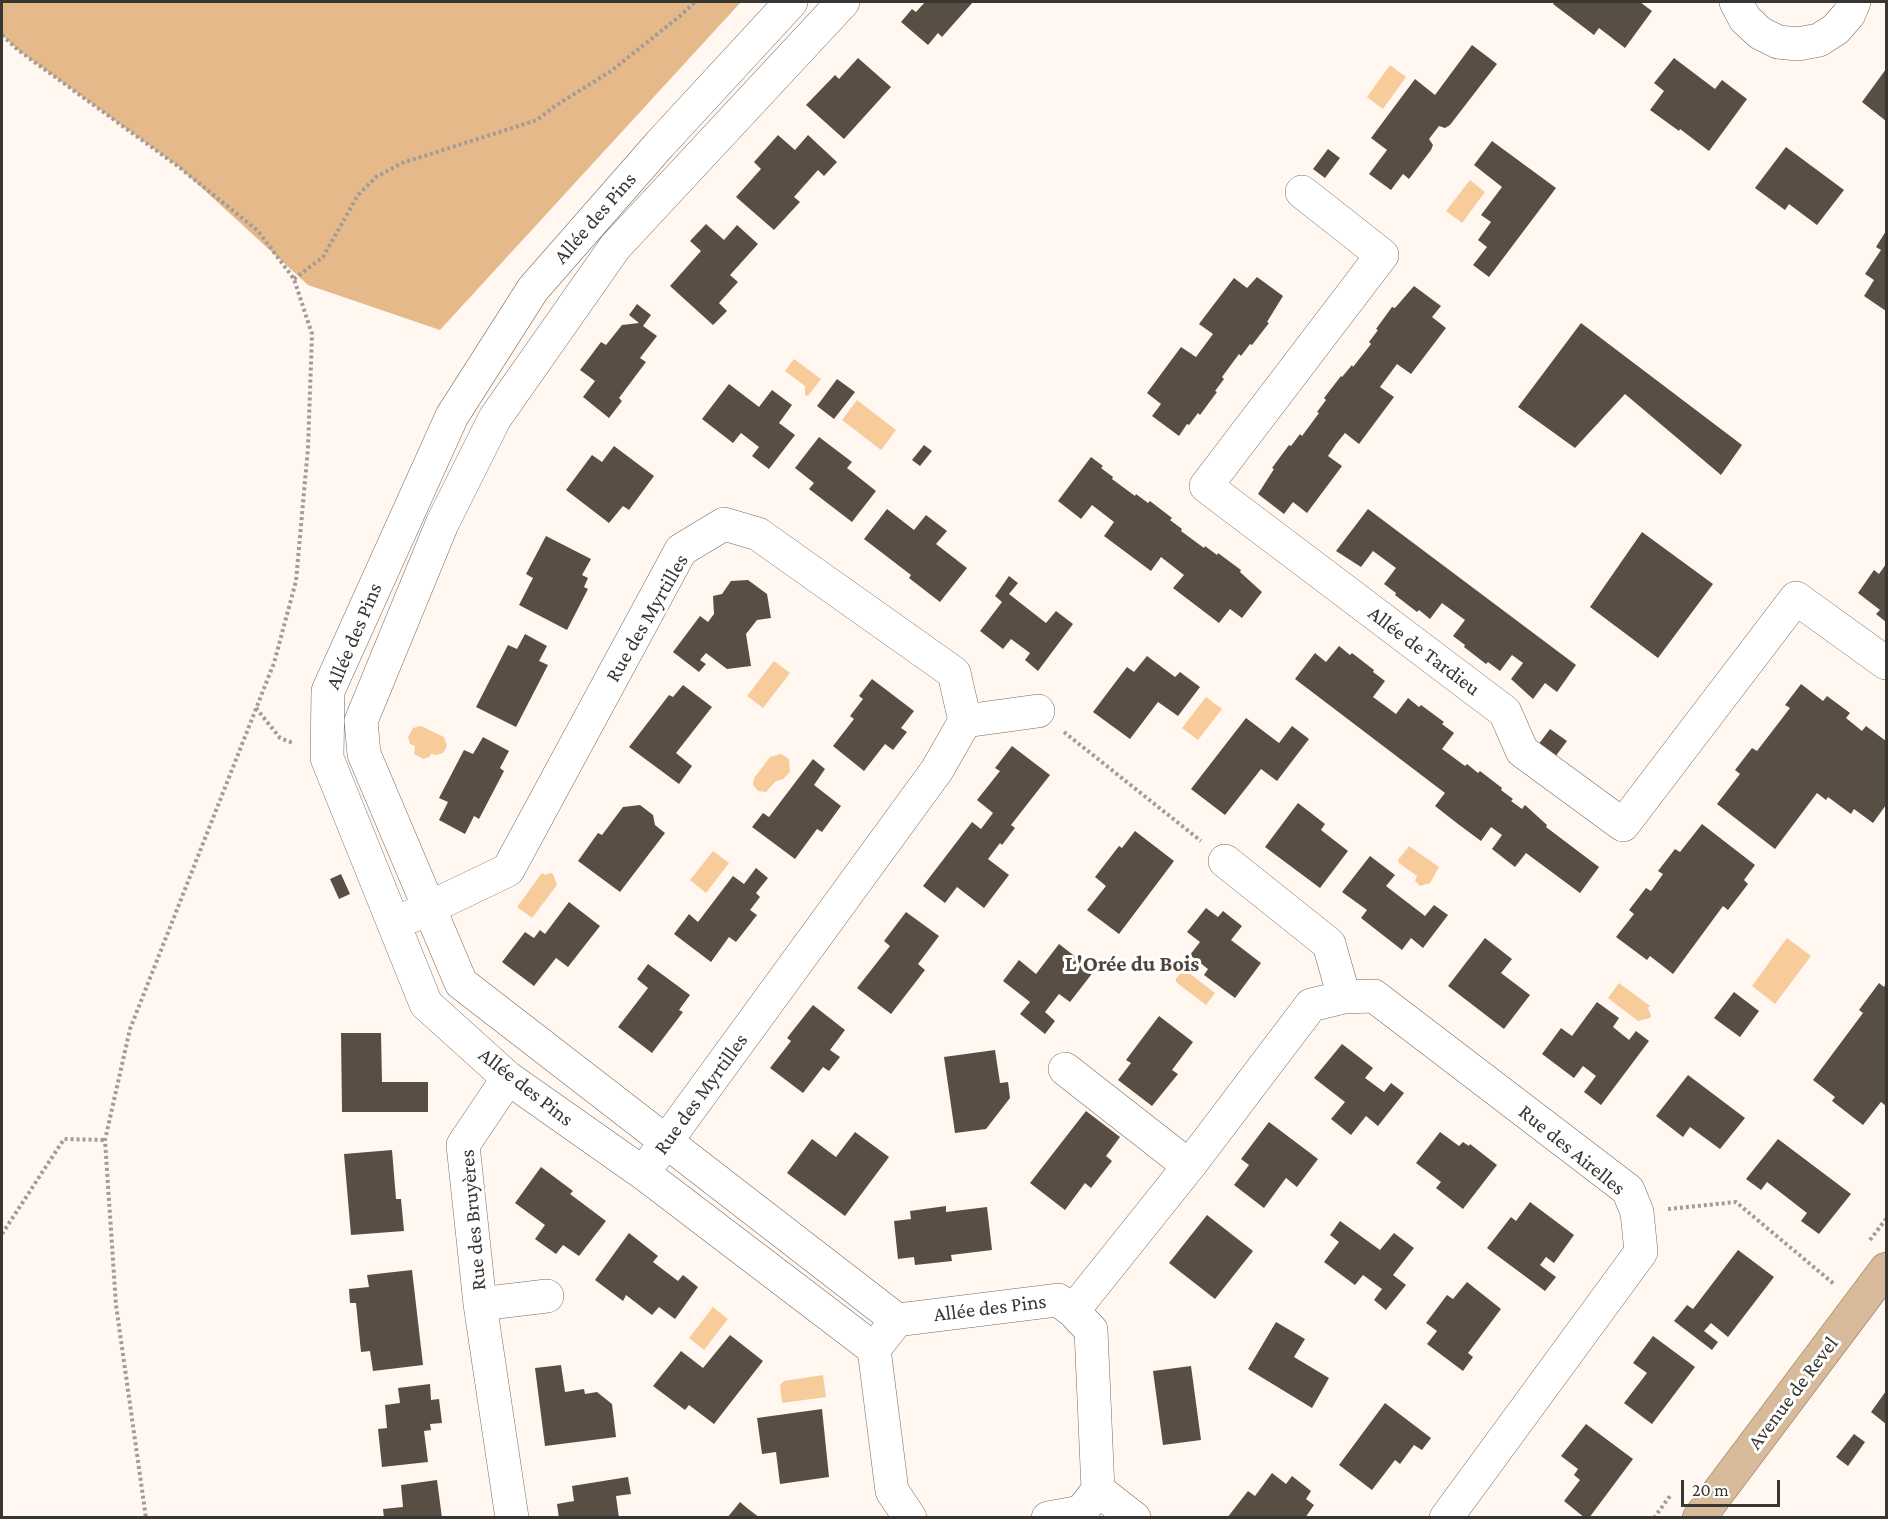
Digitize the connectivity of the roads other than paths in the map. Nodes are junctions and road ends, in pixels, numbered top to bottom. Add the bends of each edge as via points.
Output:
1 (791, 2) edge
2 (843, 2) edge
3 (1736, 2) edge
4 (1854, 2) edge
5 (1302, 192) dead end
6 (1887, 663) edge
7 (1038, 711) road end
8 (966, 721) junction
9 (1225, 861) road end
10 (430, 906) junction
11 (394, 925) junction
12 (1344, 997) junction
13 (1065, 1069) dead end
14 (508, 1078) junction
15 (667, 1141) junction
16 (1189, 1166) junction
17 (643, 1173) junction
18 (1887, 1269) edge
19 (547, 1296) dead end
20 (480, 1304) junction
21 (1073, 1311) junction
22 (897, 1320) junction
23 (874, 1348) junction
24 (1089, 1507) edge
25 (512, 1518) edge
26 (910, 1518) edge
27 (1048, 1518) edge
28 (1134, 1518) edge
29 (1446, 1518) edge
30 (1700, 1518) edge

1 - 11 street, Allée des Pins via 532,289 452,416 328,691 327,758
2 - 10 street, Allée des Pins via 615,247 495,418 442,524 361,721 364,754
3 - 4 street via 1745,19 1760,33 1778,42 1798,44 1819,40 1836,29
5 - 6 street, Allée de Tardieu via 1382,255 1206,486 1505,712 1522,751 1623,825 1796,597
7 - 8 street
8 - 10 street, Rue des Myrtilles via 954,674 758,534 724,524 681,550 508,870
8 - 15 street, Rue des Myrtilles via 938,770
9 - 12 street via 1329,944
10 - 11 street, Rue des Myrtilles
10 - 15 street, Allée des Pins via 461,983
11 - 14 street, Allée des Pins via 426,1004
12 - 16 street, Rue des Airelles via 1311,1005
12 - 29 street, Rue des Airelles via 1374,996 1628,1190 1637,1212 1641,1252
13 - 16 street
14 - 17 street, Allée des Pins
14 - 20 street, Rue des Bruyères via 463,1146
15 - 17 street, Rue des Myrtilles
15 - 22 street, Allée des Pins
16 - 21 street, Rue des Airelles
17 - 23 street, Allée des Pins
18 - 30 main road, Avenue de Revel
19 - 20 street, Rue des Bruyères
20 - 25 street, Rue des Bruyères
21 - 22 street, Allée des Pins via 1058,1300
21 - 24 street, Allée des Pins via 1091,1330
22 - 23 street
23 - 26 street via 892,1491
24 - 27 street
24 - 28 street

